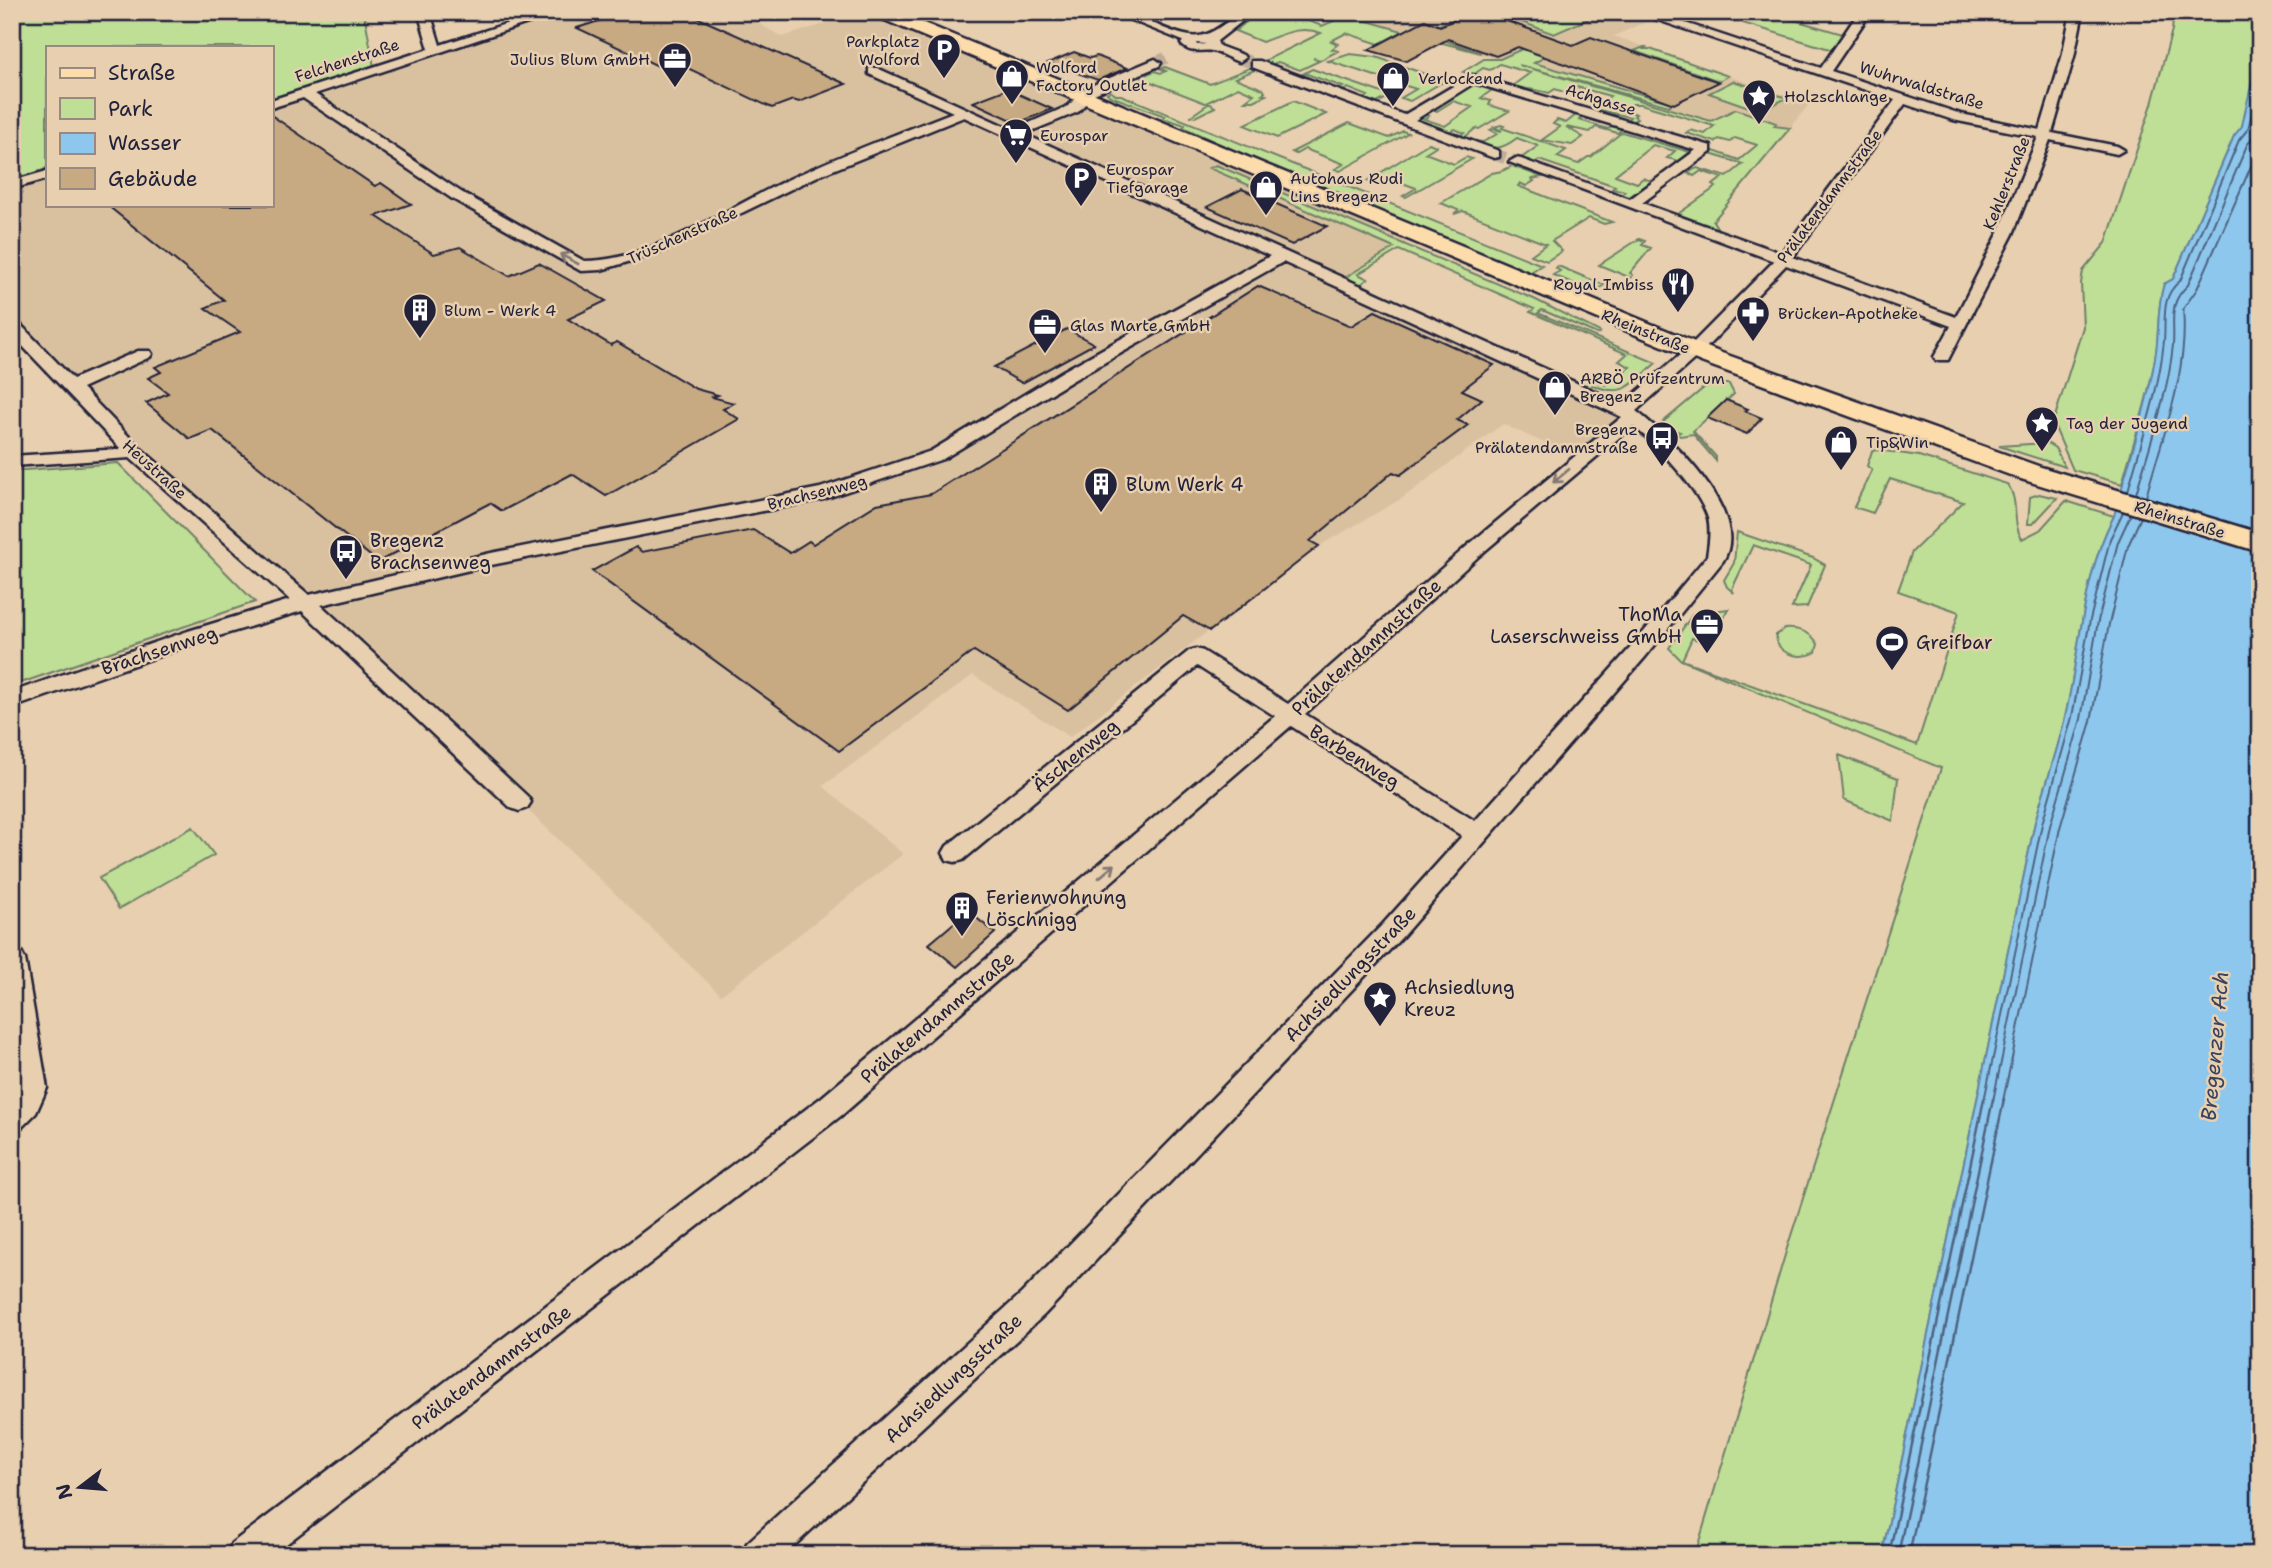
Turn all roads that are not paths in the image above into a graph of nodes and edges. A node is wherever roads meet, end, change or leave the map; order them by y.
1 (424, 12) edge
2 (553, 12) edge
3 (881, 12) edge
4 (1117, 12) edge
5 (1248, 12) edge
6 (1640, 12) edge
7 (1865, 12) edge
8 (2077, 12) edge
9 (1211, 43) junction
10 (435, 49) junction
11 (1239, 58) tunnel mouth
12 (1154, 63) tunnel mouth
13 (1256, 64) tunnel mouth
14 (873, 71) dead end
15 (1824, 73) junction
16 (305, 93) junction
17 (1084, 99) junction
18 (1902, 99) junction
19 (273, 103) edge
20 (965, 112) junction
21 (1405, 120) junction
22 (1014, 134) junction
23 (2044, 134) junction
24 (2117, 150) dead end
25 (1494, 154) tunnel mouth
26 (1516, 162) tunnel mouth
27 (46, 174) edge
28 (12, 185) edge
29 (1632, 204) junction
30 (1282, 256) junction
31 (1784, 259) junction
32 (1959, 323) junction
33 (12, 325) edge
34 (1694, 351) junction
35 (144, 354) dead end
36 (1942, 357) dead end
37 (71, 386) junction
38 (1629, 414) junction
39 (134, 452) junction
40 (12, 461) edge
41 (2260, 543) edge
42 (306, 603) junction
43 (1196, 656) joint
44 (12, 700) edge
45 (1290, 715) junction
46 (519, 802) dead end
47 (1479, 835) junction
48 (955, 853) dead end
49 (12, 959) edge
50 (12, 1118) edge
51 (244, 1555) edge
52 (759, 1555) edge

1 - 10 street
2 - 10 street, Felchenstraße
3 - 17 main road, Rheinstraße
4 - 9 street
5 - 9 street
6 - 15 street, Wuhrwaldstraße
7 - 15 street
8 - 23 street, Kehlerstraße
9 - 11 street
10 - 16 street, Felchenstraße
12 - 17 street
13 - 21 street
14 - 20 street
15 - 18 street, Wuhrwaldstraße
16 - 19 street, Felchenstraße
20 -> 16 street, Trüschenstraße
17 - 22 street
17 - 34 main road, Rheinstraße
18 - 23 street, Wuhrwaldstraße
18 - 31 street, Prälatendammstraße
20 - 22 street
21 - 25 street
21 - 29 street, Achgasse
22 - 30 street
23 - 24 street, Wuhrwaldstraße
23 - 32 street, Kehlerstraße
26 - 29 street
27 - 28 street
29 - 31 street
30 - 38 street
30 - 42 street, Brachsenweg
31 - 32 street
31 - 34 street, Prälatendammstraße
32 - 36 street, Kehlerstraße
33 - 37 street, Heustraße
34 - 38 street
34 - 41 main road, Rheinstraße
35 - 37 street
37 - 39 street, Heustraße
38 -> 45 street, Prälatendammstraße
38 - 47 street, Achsiedlungsstraße
39 - 40 street
39 - 42 street, Heustraße
42 - 44 street, Brachsenweg
42 - 46 street
43 - 45 street, Barbenweg
43 - 48 street, Äschenweg
45 - 47 street, Barbenweg
51 -> 45 street, Prälatendammstraße
47 - 52 street, Achsiedlungsstraße
49 - 50 street

